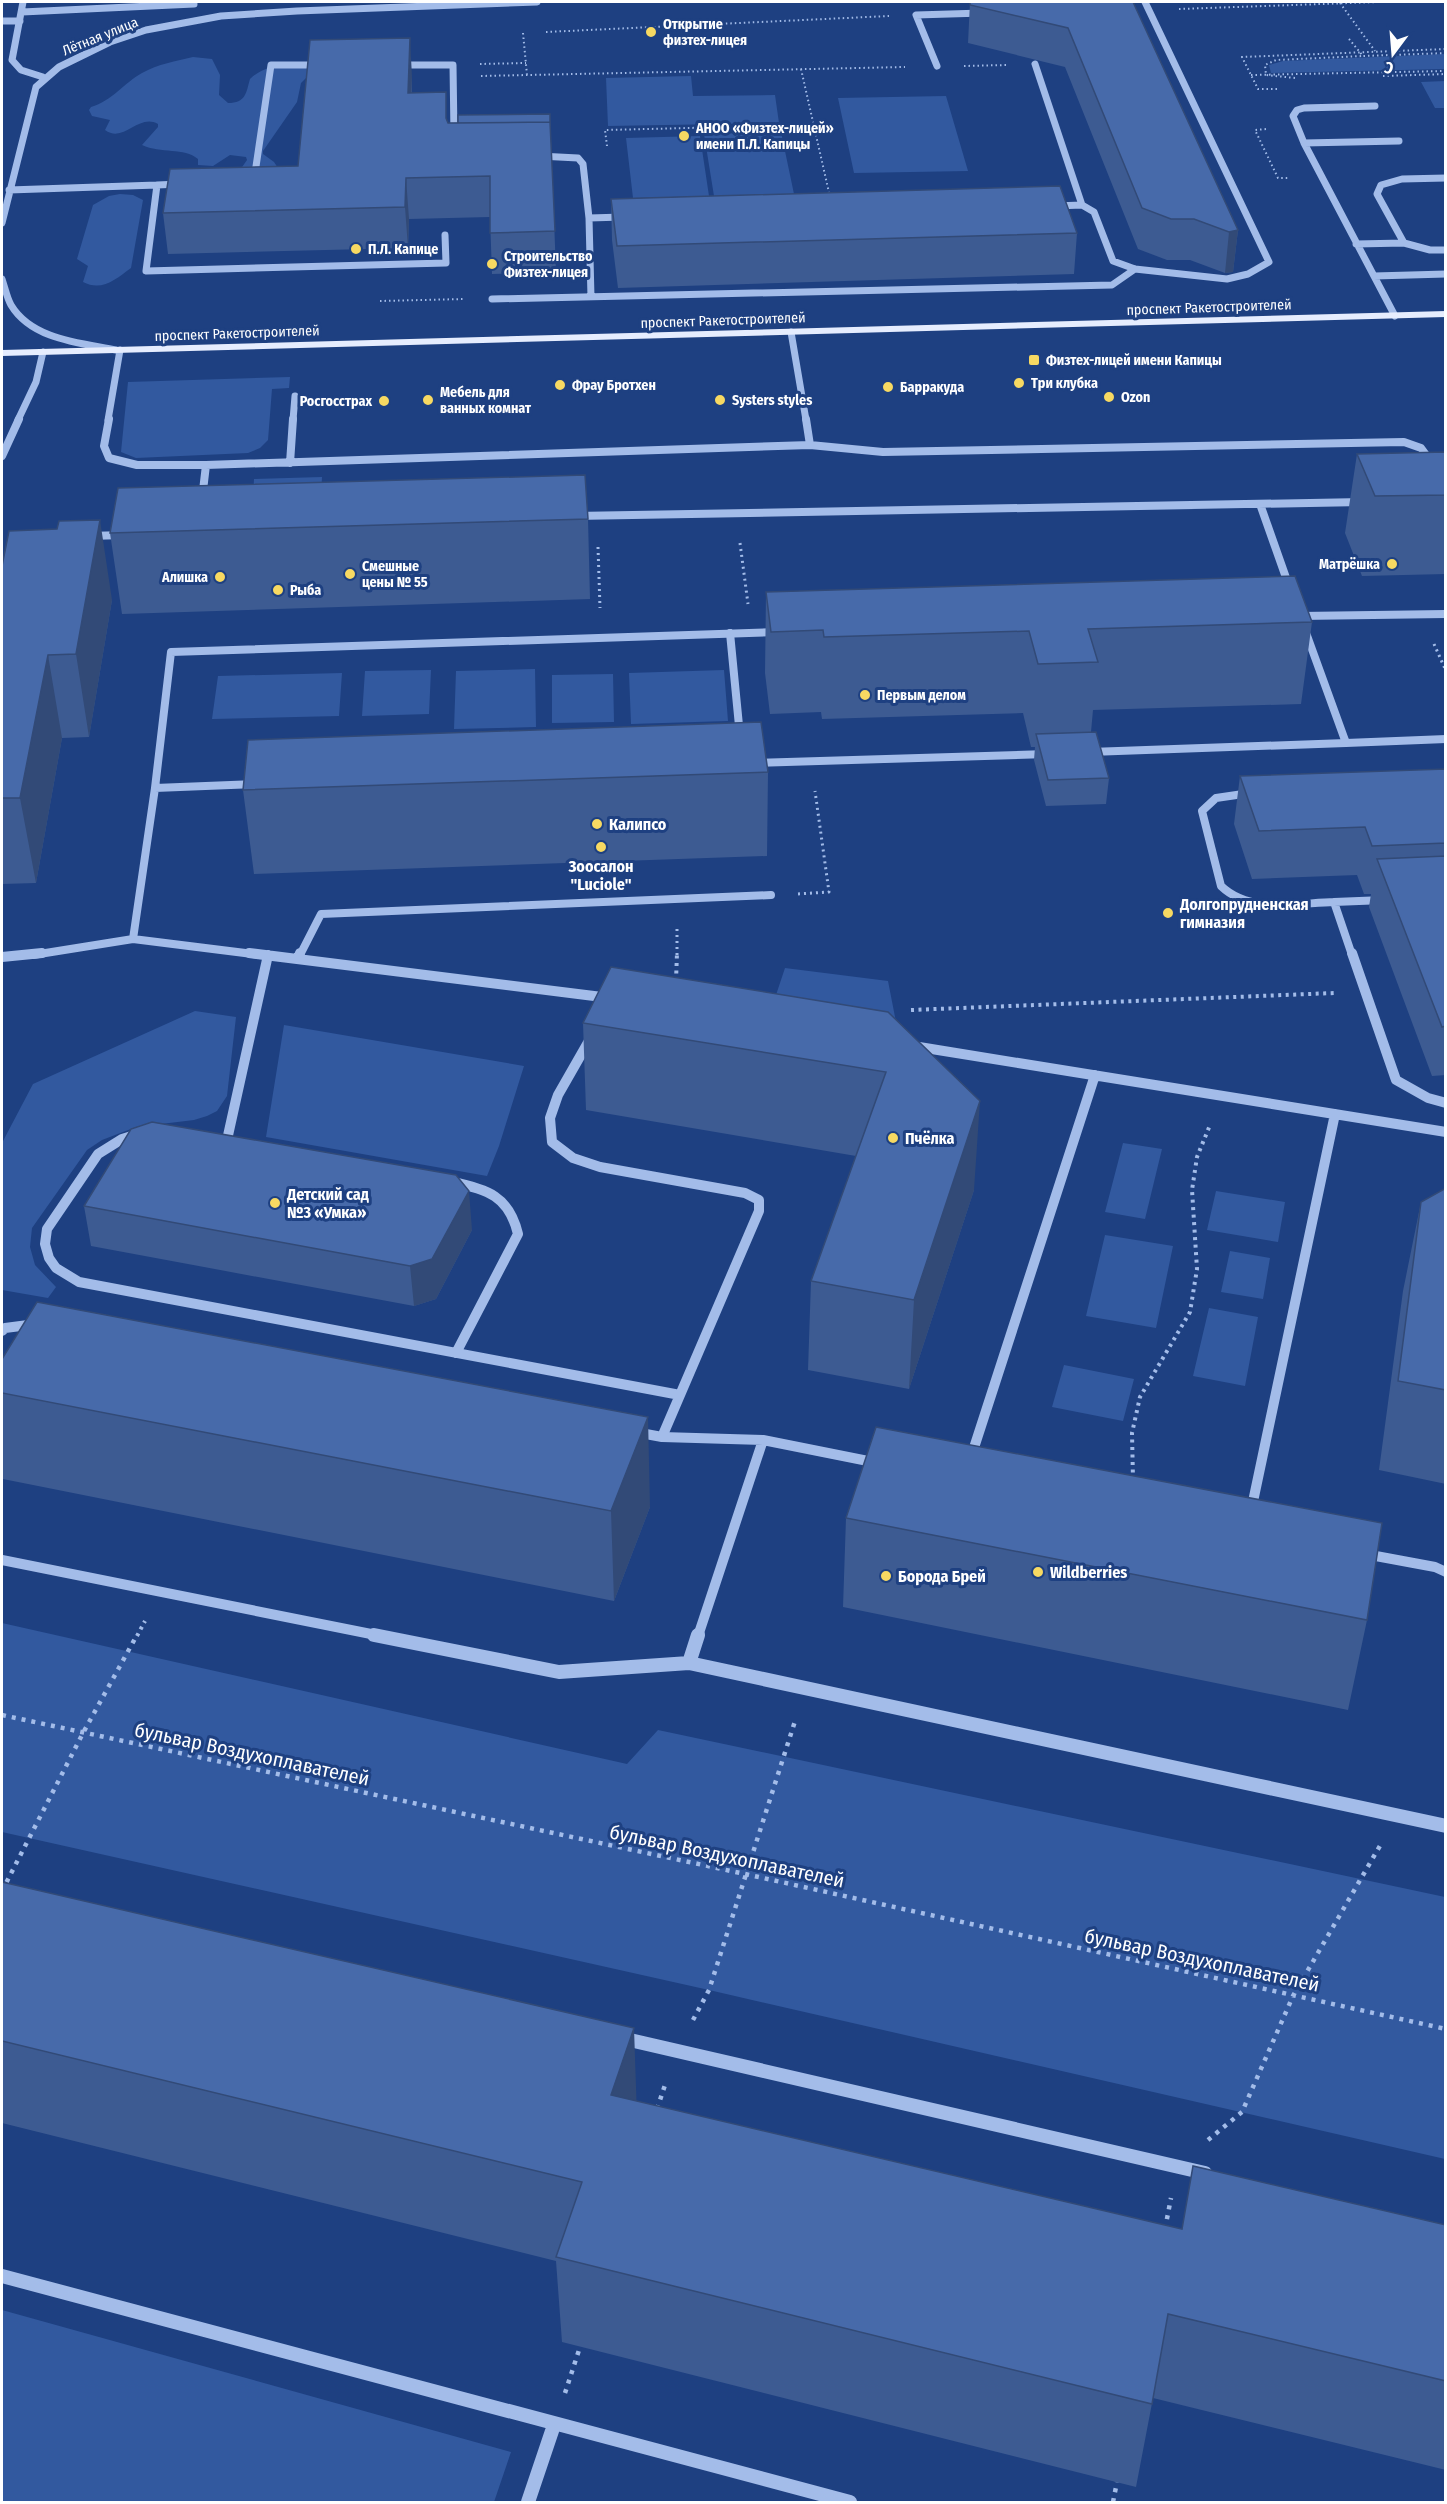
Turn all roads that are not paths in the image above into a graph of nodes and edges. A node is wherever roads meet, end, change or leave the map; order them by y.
1 (23, 2) edge
2 (537, 2) edge
3 (1145, 2) edge
4 (195, 4) dead end
5 (1137, 9) edge
6 (1149, 9) junction
7 (22, 12) junction
8 (986, 13) dead end
9 (2, 21) edge
10 (20, 21) junction
11 (1035, 64) edge
12 (327, 65) edge
13 (384, 65) edge
14 (937, 66) dead end
15 (43, 77) junction
16 (1375, 106) dead end
17 (1399, 141) dead end
18 (1304, 143) junction
19 (454, 147) edge
20 (530, 156) edge
21 (1446, 177) edge
22 (243, 183) edge
23 (189, 184) edge
24 (157, 185) junction
25 (9, 190) junction
26 (4, 205) edge
27 (1082, 205) junction
28 (1046, 206) edge
29 (635, 217) edge
30 (589, 218) junction
31 (2, 223) edge
32 (445, 235) dead end
33 (1404, 243) junction
34 (1356, 244) junction
35 (1446, 250) edge
36 (1135, 269) junction
37 (1446, 274) edge
38 (1374, 276) junction
39 (2, 279) edge
40 (591, 297) junction
41 (492, 299) road end
42 (1446, 314) edge
43 (1395, 316) junction
44 (791, 332) junction
45 (118, 350) junction
46 (44, 352) junction
47 (2, 353) edge
48 (294, 396) dead end
49 (810, 445) junction
50 (2, 456) edge
51 (290, 463) junction
52 (206, 465) junction
53 (1436, 470) edge
54 (1376, 502) edge
55 (1260, 504) junction
56 (201, 510) edge
57 (561, 517) edge
58 (129, 534) edge
59 (82, 536) edge
60 (1292, 594) edge
61 (1296, 605) edge
62 (1446, 614) edge
63 (1289, 616) edge
64 (1300, 616) junction
65 (791, 631) edge
66 (730, 633) junction
67 (1446, 739) edge
68 (1346, 743) junction
69 (741, 752) edge
70 (1084, 752) edge
71 (1061, 753) edge
72 (742, 763) edge
73 (272, 783) edge
74 (155, 788) junction
75 (1266, 793) edge
76 (771, 896) road end
77 (1389, 900) edge
78 (1334, 902) junction
79 (133, 939) junction
80 (268, 955) junction
81 (2, 957) edge
82 (298, 958) junction
83 (614, 1003) edge
84 (596, 1028) edge
85 (897, 1044) edge
86 (1095, 1075) junction
87 (1446, 1103) edge
88 (1335, 1114) junction
89 (153, 1131) edge
90 (1446, 1132) edge
91 (227, 1140) edge
92 (441, 1180) edge
93 (52, 1323) edge
94 (2, 1330) edge
95 (456, 1353) junction
96 (680, 1395) junction
97 (626, 1430) edge
98 (662, 1437) junction
99 (763, 1440) junction
100 (886, 1464) edge
101 (967, 1469) edge
102 (1250, 1520) edge
103 (1353, 1552) edge
104 (2, 1560) edge
105 (1446, 1572) edge
106 (689, 1662) junction
107 (1446, 1826) edge
108 (606, 2034) edge
109 (1223, 2178) edge
110 (2, 2276) edge
111 (554, 2425) junction
112 (528, 2502) edge
113 (850, 2502) edge

1 - 7 street
2 - 15 street, Лётная улица
3 - 6 street
4 - 7 street
5 - 6 street
6 - 36 street
7 - 10 street
8 - 14 street
9 - 10 street
10 - 15 street
11 - 27 street
12 - 22 street
13 - 19 street
15 - 25 street
16 - 18 street
17 - 18 street
18 - 34 street
20 - 30 street
21 - 33 street
23 - 24 street
24 - 25 street
24 - 32 street
25 - 26 street
26 - 31 street
27 - 28 street
27 - 36 street
29 - 30 street
30 - 40 street
33 - 34 street
33 - 35 street
34 - 38 street
36 - 40 street
37 - 38 street
38 - 43 street
39 - 45 street
40 - 41 street
42 - 43 main road, проспект Ракетостроителей
43 - 44 main road, проспект Ракетостроителей
44 - 45 main road, проспект Ракетостроителей
44 - 49 street
45 - 46 main road, проспект Ракетостроителей
45 - 52 street
46 - 47 main road, проспект Ракетостроителей
46 - 50 street
48 - 51 street
49 - 51 street
49 - 53 street
51 - 52 street
52 - 56 street
54 - 55 street
55 - 57 street
55 - 60 street
58 - 59 street
61 - 64 street
62 - 64 street
63 - 64 street
64 - 68 street
65 - 66 street
66 - 69 street
66 - 74 street
67 - 68 street
68 - 70 street
71 - 72 street
73 - 74 street
74 - 79 street
75 - 78 street
76 - 82 street
77 - 78 street
78 - 87 street
79 - 80 street
79 - 81 street
80 - 82 street
80 - 91 street
82 - 83 street
84 - 96 street
85 - 86 street
86 - 88 street
86 - 101 street
88 - 90 street
88 - 102 street
89 - 95 street
92 - 95 street
93 - 94 street
95 - 96 street
96 - 98 street
97 - 98 street
98 - 99 street
99 - 100 street
99 - 106 street
103 - 105 street
104 - 106 street
106 - 107 street
108 - 109 street
110 - 111 street
111 - 112 street
111 - 113 street

